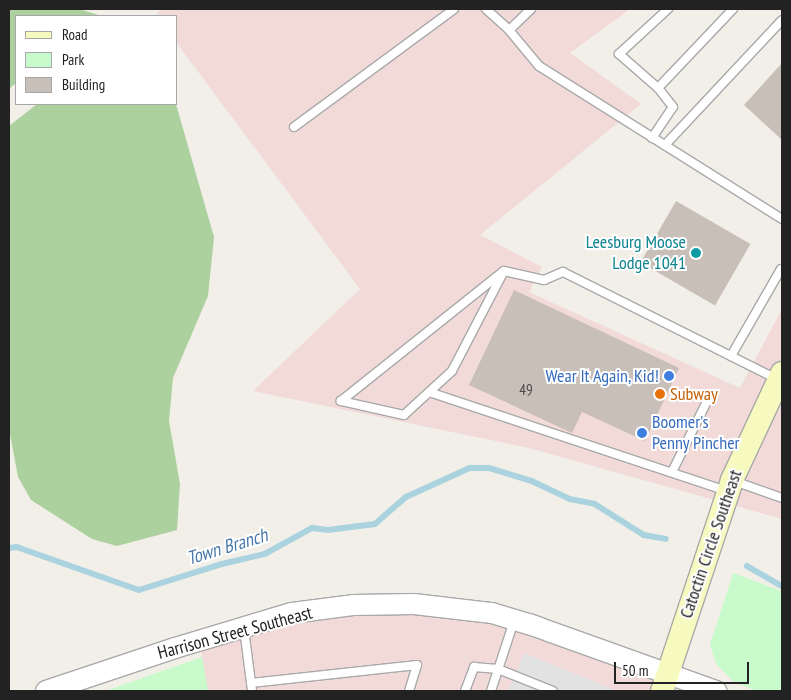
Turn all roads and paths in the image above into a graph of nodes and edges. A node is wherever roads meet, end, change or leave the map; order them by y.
1 (454, 9) edge
2 (486, 9) edge
3 (531, 9) edge
4 (668, 9) edge
5 (733, 9) edge
6 (782, 20) edge
7 (509, 30) junction
8 (658, 88) junction
9 (294, 127) dead end
10 (652, 138) junction
11 (665, 145) junction
12 (782, 218) edge
13 (781, 269) edge
14 (504, 271) junction
15 (731, 356) junction
16 (780, 376) edge
17 (429, 392) junction
18 (710, 395) dead end
19 (672, 472) junction
20 (730, 486) junction
21 (782, 498) edge
22 (514, 621) junction
23 (244, 627) junction
24 (498, 669) junction
25 (665, 682) edge
26 (252, 687) edge
27 (46, 691) edge
28 (409, 691) edge
29 (465, 691) edge
30 (491, 691) edge
31 (553, 691) edge
32 (716, 691) edge

1 - 9 lane
2 - 7 lane
3 - 7 lane
4 - 8 lane
5 - 8 lane
6 - 11 lane
7 - 10 lane
8 - 10 lane
10 - 11 lane
11 - 12 lane
13 - 15 lane
14 - 15 lane
14 - 17 lane
14 - 17 lane
15 - 16 lane
16 - 20 main road, Catoctin Circle Southeast
17 - 19 lane
18 - 19 lane
19 - 20 lane
20 - 21 lane
20 - 25 main road, Catoctin Circle Southeast
22 - 23 street, Harrison Street Southeast
22 - 24 lane
22 - 25 street, Harrison Street Southeast
23 - 26 lane
23 - 27 street, Harrison Street Southeast
24 - 29 lane
24 - 30 lane
24 - 31 lane
25 - 32 street, Harrison Street Southeast
26 - 28 lane

